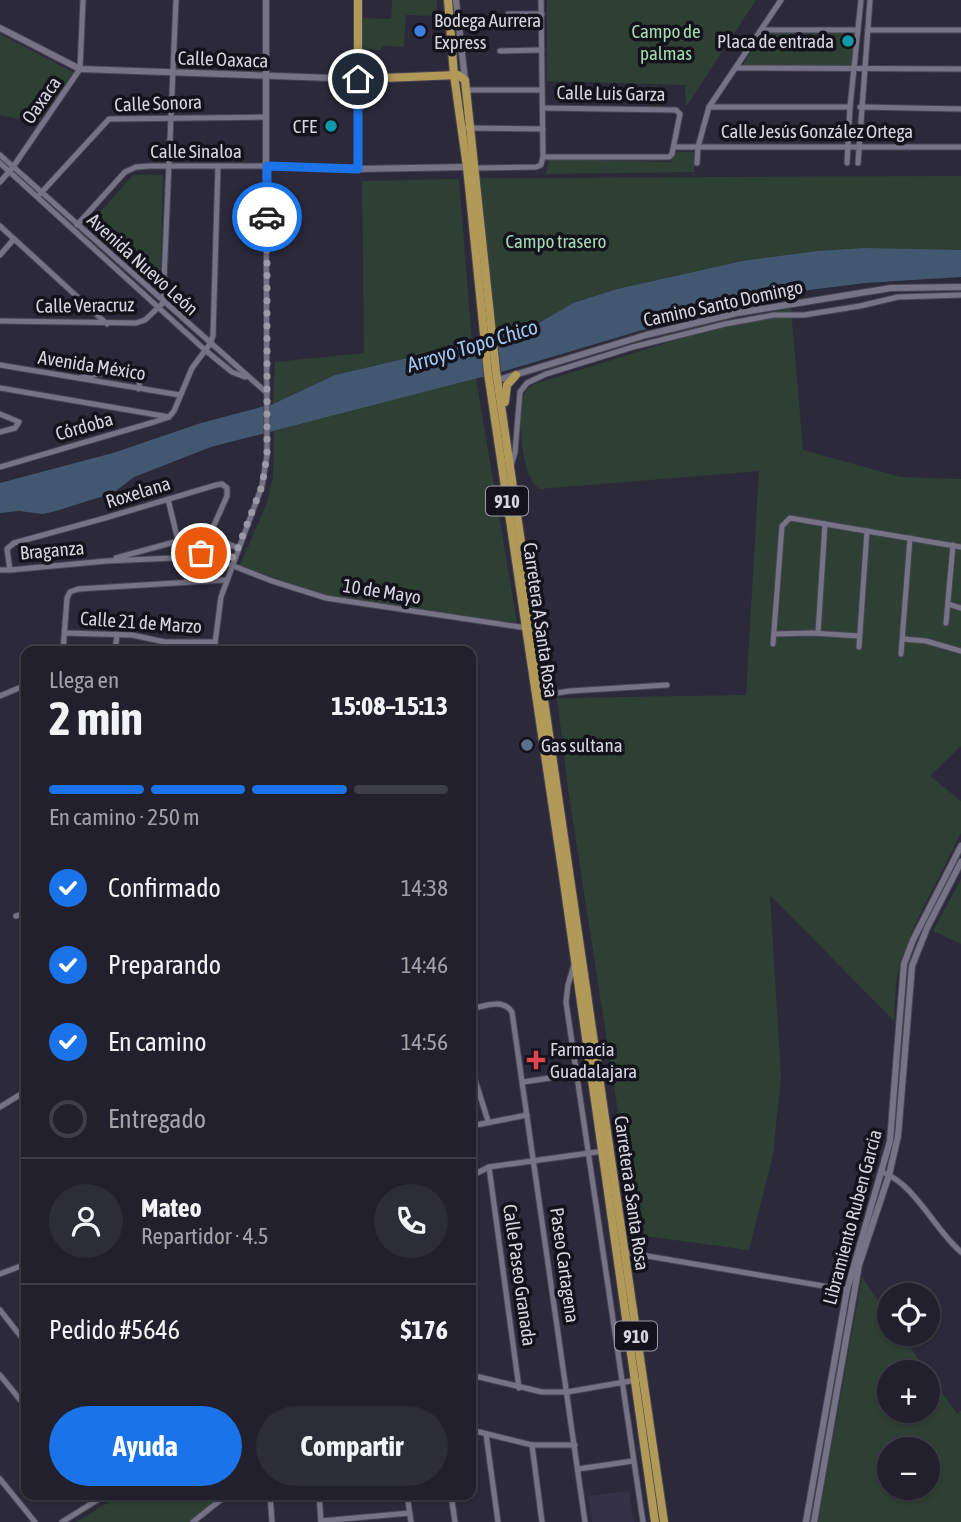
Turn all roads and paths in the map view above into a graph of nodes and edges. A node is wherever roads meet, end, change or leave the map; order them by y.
1 (83, 0) edge
2 (176, 0) edge
3 (266, 0) edge
4 (358, 0) edge
5 (448, 0) edge
6 (456, 0) edge
7 (541, 0) edge
8 (781, 0) edge
9 (862, 0) edge
10 (870, 0) edge
11 (508, 14) dead end
12 (542, 14) junction
13 (0, 28) edge
14 (761, 30) junction
15 (858, 30) junction
16 (868, 30) junction
17 (961, 30) edge
18 (542, 50) junction
19 (500, 51) dead end
20 (464, 68) junction
21 (736, 68) junction
22 (854, 68) junction
23 (865, 68) junction
24 (80, 69) junction
25 (961, 69) edge
26 (174, 72) junction
27 (454, 72) junction
28 (267, 76) junction
29 (358, 79) junction
30 (465, 80) junction
31 (465, 90) junction
32 (542, 90) junction
33 (709, 107) junction
34 (850, 107) junction
35 (860, 107) junction
36 (542, 108) junction
37 (961, 109) edge
38 (266, 117) junction
39 (172, 118) junction
40 (465, 129) junction
41 (543, 129) junction
42 (674, 147) junction
43 (698, 147) junction
44 (848, 147) junction
45 (858, 147) junction
46 (961, 147) edge
47 (0, 155) edge
48 (267, 156) junction
49 (543, 157) junction
50 (0, 163) edge
51 (697, 163) dead end
52 (847, 163) dead end
53 (858, 163) dead end
54 (169, 166) junction
55 (218, 166) junction
56 (267, 166) junction
57 (279, 167) junction
58 (470, 168) junction
59 (11, 169) junction
60 (358, 169) junction
61 (0, 182) edge
62 (39, 194) junction
63 (0, 226) edge
64 (76, 227) junction
65 (14, 239) junction
66 (0, 255) edge
67 (961, 286) edge
68 (862, 292) junction
69 (961, 295) edge
70 (162, 305) junction
71 (860, 306) junction
72 (0, 321) edge
73 (107, 324) junction
74 (210, 344) junction
75 (205, 350) junction
76 (0, 365) edge
77 (492, 372) junction
78 (516, 375) junction
79 (78, 379) junction
80 (250, 380) junction
81 (498, 380) junction
82 (0, 388) edge
83 (139, 388) junction
84 (267, 393) junction
85 (180, 395) junction
86 (0, 414) edge
87 (169, 417) junction
88 (505, 429) junction
89 (0, 432) edge
90 (0, 467) edge
91 (510, 468) junction
92 (168, 499) junction
93 (825, 524) junction
94 (867, 531) junction
95 (209, 536) junction
96 (910, 538) junction
97 (178, 541) junction
98 (953, 545) junction
99 (205, 546) junction
100 (961, 547) edge
101 (238, 548) junction
102 (197, 556) joint
103 (234, 558) junction
104 (106, 561) junction
105 (231, 565) junction
106 (0, 570) edge
107 (10, 570) junction
108 (226, 580) junction
109 (948, 604) junction
110 (961, 608) edge
111 (946, 623) dead end
112 (530, 629) junction
113 (65, 633) junction
114 (818, 633) junction
115 (774, 634) junction
116 (117, 635) junction
117 (859, 636) junction
118 (902, 639) junction
119 (165, 642) junction
120 (215, 642) junction
121 (773, 644) dead end
122 (64, 646) edge
123 (116, 646) edge
124 (165, 646) edge
125 (215, 646) edge
126 (859, 647) dead end
127 (961, 651) edge
128 (901, 654) dead end
129 (667, 685) dead end
130 (21, 687) edge
131 (544, 695) junction
132 (0, 696) edge
133 (961, 846) edge
134 (961, 862) edge
135 (565, 869) junction
136 (21, 914) edge
137 (16, 916) dead end
138 (575, 962) junction
139 (476, 1008) edge
140 (577, 1074) junction
141 (523, 1082) junction
142 (476, 1083) edge
143 (21, 1094) edge
144 (0, 1107) edge
145 (527, 1115) junction
146 (488, 1121) junction
147 (476, 1125) edge
148 (606, 1150) junction
149 (589, 1153) junction
150 (534, 1160) junction
151 (489, 1167) junction
152 (885, 1173) junction
153 (476, 1174) edge
154 (613, 1226) junction
155 (599, 1228) junction
156 (624, 1252) junction
157 (961, 1252) edge
158 (21, 1266) edge
159 (0, 1274) edge
160 (847, 1290) junction
161 (624, 1301) junction
162 (611, 1302) junction
163 (0, 1310) edge
164 (21, 1337) edge
165 (0, 1375) edge
166 (476, 1376) edge
167 (638, 1380) junction
168 (622, 1382) junction
169 (519, 1388) junction
170 (567, 1392) junction
171 (21, 1401) edge
172 (645, 1427) junction
173 (629, 1430) junction
174 (476, 1431) edge
175 (486, 1434) junction
176 (532, 1445) junction
177 (575, 1446) junction
178 (633, 1461) junction
179 (578, 1469) junction
180 (0, 1479) edge
181 (97, 1500) edge
182 (220, 1500) edge
183 (270, 1500) edge
184 (319, 1500) edge
185 (408, 1500) edge
186 (452, 1500) edge
187 (410, 1513) junction
188 (659, 1520) edge
189 (35, 1522) edge
190 (62, 1522) edge
191 (193, 1522) edge
192 (272, 1522) edge
193 (321, 1522) edge
194 (411, 1522) edge
195 (455, 1522) edge
196 (498, 1522) edge
197 (542, 1522) edge
198 (585, 1522) edge
199 (643, 1522) edge
200 (806, 1522) edge
201 (814, 1522) edge

1 - 24 street
2 - 26 street
3 - 28 street
4 - 29 main road
5 - 27 main road, 910
6 - 20 street, 910
7 - 12 street
8 - 14 street
9 - 15 street
10 - 16 street
11 - 12 street
12 - 18 street
13 - 24 street, Calle Oaxaca
14 - 15 street
14 - 21 street
15 - 22 street
16 - 17 street
16 - 23 street
18 - 19 street
18 - 32 street
20 - 27 main road, Calle Oaxaca
20 - 30 street, 910
21 - 22 street
21 - 33 street
22 - 23 street
22 - 34 street
23 - 25 street
23 - 35 street
24 - 26 street, Calle Oaxaca
24 - 59 street, Oaxaca
26 - 28 street, Calle Oaxaca
26 - 39 street
27 - 29 main road, Calle Oaxaca
27 - 30 main road
27 - 40 main road, 910
28 - 29 street, Calle Oaxaca
28 - 38 street
29 - 60 street
30 - 31 main road, 910
31 - 32 street
31 - 40 main road, 910
32 - 36 street
33 - 34 street
33 - 43 street
34 - 44 street
35 - 37 street
35 - 45 street
36 - 41 street
36 - 42 street, Calle Luis Garza
38 - 39 street, Calle Sonora
38 - 48 street
39 - 54 street
39 - 62 street, Calle Sonora
40 - 41 street
40 - 58 main road, 910
41 - 49 street
42 - 43 street, Calle Jesús González Ortega
42 - 49 street
43 - 44 street, Calle Jesús González Ortega
43 - 51 street
44 - 45 street, Calle Jesús González Ortega
44 - 52 street
45 - 46 street, Calle Jesús González Ortega
45 - 53 street
47 - 59 street, Avenida Nuevo León
48 - 56 street
48 - 57 street
49 - 58 street
50 - 59 street
54 - 55 street, Calle Sinaloa
54 - 64 street, Calle Sinaloa
54 - 70 street
55 - 56 street, Calle Sinaloa
55 - 74 street
56 - 57 street, Calle Sinaloa
56 - 84 street
57 - 60 street, Calle Sinaloa
58 - 60 street, Calle Sinaloa
58 - 77 main road, Carretera A Santa Rosa / 910
59 - 61 street, Oaxaca
59 - 62 street, Avenida Nuevo León
62 - 64 street, Avenida Nuevo León
63 - 65 street
64 - 70 street, Avenida Nuevo León
65 - 66 street
65 - 73 street
67 - 68 street, Camino Santo Domingo
68 - 71 street
68 - 78 street, Camino Santo Domingo
69 - 71 street
70 - 73 street, Calle Veracruz
70 - 74 street, Avenida Nuevo León
70 - 75 street
71 - 91 street
72 - 73 street, Calle Veracruz
74 - 75 street
74 - 80 street, Avenida Nuevo León
75 - 80 street
75 - 85 street
76 - 79 street, Avenida México
77 - 81 main road, Carretera A Santa Rosa / 910
77 - 112 main road, Carretera A Santa Rosa / 910
78 - 81 street, Camino Santo Domingo
78 - 88 main road
79 - 83 street, Avenida México
79 - 83 street
80 - 84 street, Avenida Nuevo León
81 - 88 main road, Carretera A Santa Rosa / 910
82 - 87 street, Avenida México
83 - 85 street, Avenida México
84 - 101 street
85 - 87 street
86 - 89 street
87 - 90 street, Córdoba
88 - 91 main road, Carretera A Santa Rosa / 910
91 - 112 main road, Carretera A Santa Rosa / 910
92 - 95 street, Roxelana
92 - 97 street
92 - 107 street, Roxelana
93 - 94 street
93 - 114 street
93 - 115 street
94 - 96 street
94 - 117 street
95 - 97 street, Braganza
95 - 99 street, Roxelana
95 - 101 street
96 - 98 street
96 - 118 street
97 - 104 street, Braganza
98 - 100 street
98 - 109 street
99 - 102 street, Roxelana
99 - 103 street
101 - 103 street
102 - 104 street, Braganza
103 - 105 street
104 - 107 street, Braganza
105 - 108 street
105 - 112 street, 10 de Mayo
106 - 107 street, Braganza
108 - 113 street
108 - 120 street
109 - 110 street
109 - 111 street
112 - 131 main road, Carretera A Santa Rosa / 910
112 - 135 main road, Carretera A Santa Rosa / 910
113 - 116 street, Calle 21 de Marzo
113 - 122 street
114 - 115 street
114 - 117 street
115 - 121 street
116 - 119 street, Calle 21 de Marzo
116 - 123 street
117 - 126 street
118 - 127 street
118 - 128 street
119 - 120 street, Calle 21 de Marzo
119 - 124 street
120 - 125 street
129 - 131 street
130 - 132 street
131 - 135 main road, Carretera A Santa Rosa / 910
133 - 152 street, Libramiento Ruben Garcia
134 - 152 street, Libramiento Ruben Garcia
135 - 138 main road, Carretera a Santa Rosa / 910
135 - 148 main road, Carretera a Santa Rosa / 910
136 - 137 street
138 - 140 street
138 - 148 main road, Carretera a Santa Rosa / 910
139 - 141 street, Paseo Cartagena
140 - 141 street
140 - 149 street
141 - 145 street, Paseo Cartagena
142 - 146 street
143 - 144 street
145 - 146 street
145 - 150 street, Paseo Cartagena
146 - 147 street
148 - 149 street
148 - 154 main road, Carretera a Santa Rosa / 910
148 - 156 main road, Carretera a Santa Rosa / 910
149 - 150 street
149 - 155 street
150 - 151 street
150 - 170 street, Paseo Cartagena
151 - 153 street
151 - 169 street, Calle Paseo Granada
152 - 157 street
152 - 160 street, Libramiento Ruben Garcia
152 - 201 street, Libramiento Ruben Garcia
154 - 155 street
154 - 161 main road, Carretera a Santa Rosa / 910
155 - 162 street
156 - 160 street
156 - 167 main road, Carretera a Santa Rosa / 910
158 - 159 street
160 - 200 street, Libramiento Ruben Garcia
161 - 162 street
161 - 167 main road, Carretera a Santa Rosa / 910
162 - 168 street
163 - 164 street
165 - 171 street
166 - 169 street
167 - 168 street
167 - 172 main road, Carretera a Santa Rosa / 910
168 - 170 street
168 - 173 street
169 - 170 street
170 - 177 street, Paseo Cartagena
172 - 173 street
172 - 188 main road, Carretera a Santa Rosa / 910
173 - 178 street
174 - 175 street
175 - 176 street
175 - 196 street
176 - 177 street
176 - 197 street
177 - 179 street, Paseo Cartagena
178 - 179 street
178 - 199 street
179 - 198 street, Paseo Cartagena
180 - 189 street
181 - 190 street
182 - 191 street
183 - 192 street
184 - 193 street
185 - 187 street
186 - 195 street
187 - 193 street
187 - 194 street
188 - 199 street

